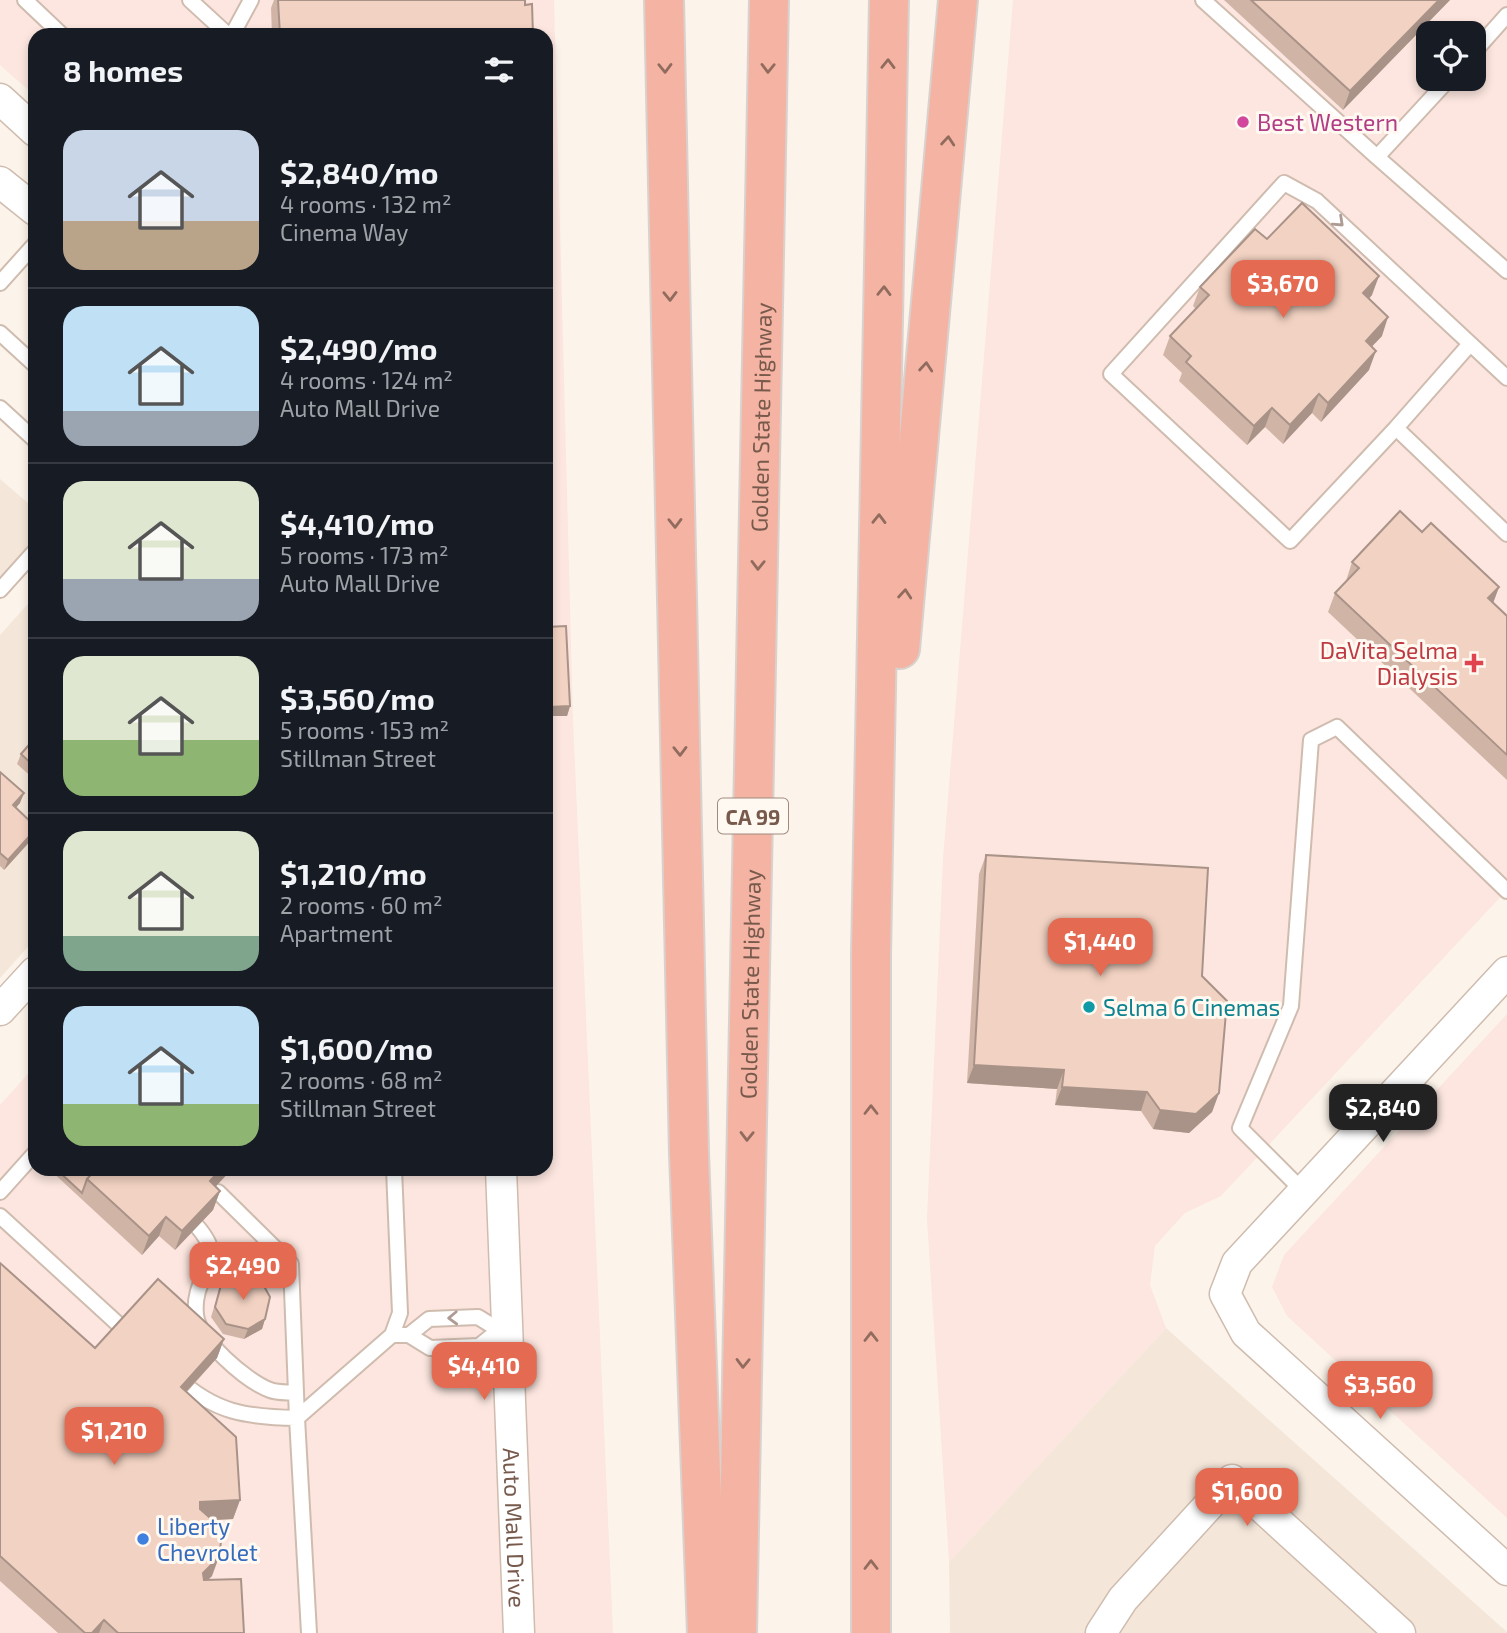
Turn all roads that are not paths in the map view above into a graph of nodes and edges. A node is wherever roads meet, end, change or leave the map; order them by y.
1 (24, 0) edge
2 (190, 0) edge
3 (251, 0) edge
4 (664, 0) edge
5 (769, 0) edge
6 (889, 0) edge
7 (958, 0) edge
8 (1203, 0) edge
9 (1507, 15) edge
10 (54, 28) edge
11 (222, 28) edge
12 (234, 28) edge
13 (1486, 39) edge
14 (1438, 91) edge
15 (0, 99) edge
16 (28, 125) edge
17 (1377, 157) junction
18 (0, 182) edge
19 (28, 204) edge
20 (28, 252) edge
21 (1507, 271) edge
22 (0, 283) edge
23 (0, 333) edge
24 (1470, 344) junction
25 (28, 359) edge
26 (1507, 378) edge
27 (0, 408) edge
28 (1396, 428) junction
29 (28, 434) edge
30 (1507, 534) edge
31 (28, 559) edge
32 (0, 590) edge
33 (1507, 891) edge
34 (871, 954) junction
35 (1507, 972) edge
36 (28, 980) edge
37 (0, 1010) edge
38 (28, 1161) edge
39 (394, 1176) edge
40 (501, 1176) edge
41 (0, 1192) edge
42 (218, 1192) edge
43 (1304, 1192) junction
44 (173, 1202) edge
45 (0, 1216) edge
46 (503, 1330) junction
47 (392, 1335) junction
48 (409, 1335) junction
49 (141, 1346) edge
50 (162, 1364) edge
51 (296, 1393) junction
52 (297, 1418) junction
53 (1507, 1570) edge
54 (309, 1633) edge
55 (519, 1633) edge
56 (707, 1633) edge
57 (737, 1633) edge
58 (871, 1633) edge
59 (1101, 1633) edge
60 (1400, 1633) edge

1 - 10 lane
2 - 11 lane
3 - 12 lane
4 -> 56 highway
5 -> 57 highway, Golden State Highway / CA 99
34 -> 6 highway
34 -> 7 highway
8 - 17 lane
9 - 13 lane
14 - 17 lane
15 - 16 street
17 - 21 lane
18 - 19 street
20 - 22 lane
23 - 25 lane
24 - 26 lane
24 - 28 lane
28 -> 24 lane
27 - 29 lane
28 - 30 lane
31 - 32 lane
33 - 43 lane
58 -> 34 highway
35 - 43 street
36 - 37 street
38 - 41 lane
39 - 47 lane
40 - 46 street, Auto Mall Drive
42 - 51 lane
43 - 53 street
44 - 51 lane
45 - 49 lane
46 - 48 lane
46 -> 48 lane
46 - 55 street, Auto Mall Drive
47 - 48 lane
47 - 52 lane
50 - 52 lane
51 - 52 lane
52 - 54 lane
59 - 60 street

